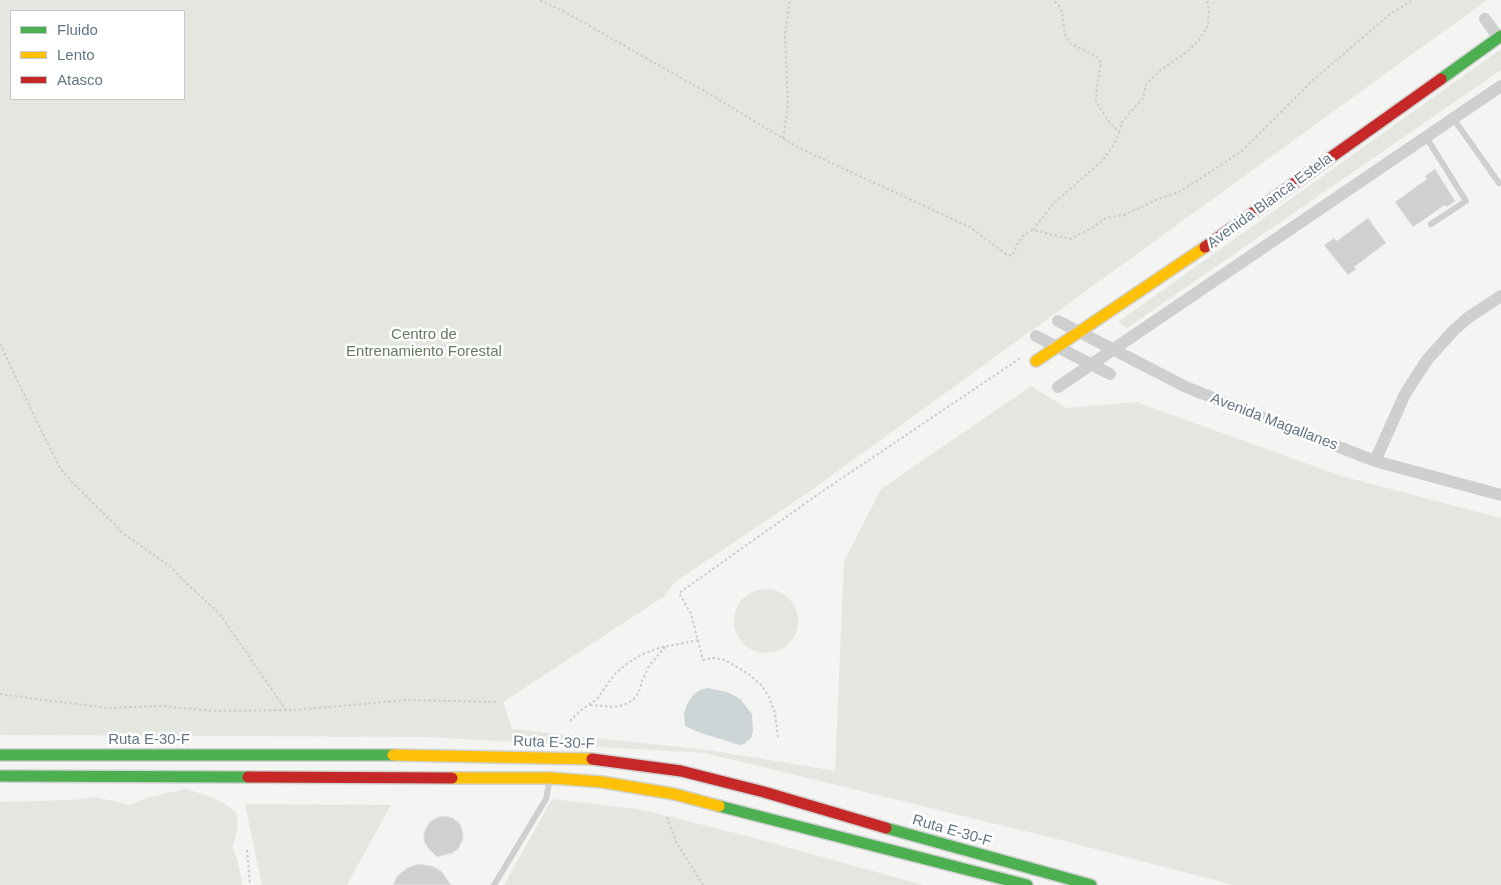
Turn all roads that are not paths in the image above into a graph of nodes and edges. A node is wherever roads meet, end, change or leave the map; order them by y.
1 (1485, 19) dead end
2 (1500, 37) edge
3 (1501, 86) edge
4 (1454, 118) junction
5 (1426, 137) junction
6 (1499, 183) dead end
7 (1431, 224) dead end
8 (1501, 296) edge
9 (1058, 321) dead end
10 (1080, 333) junction
11 (1036, 336) dead end
12 (1058, 348) junction
13 (1110, 349) junction
14 (1036, 361) road end
15 (1090, 364) junction
16 (1110, 374) dead end
17 (1058, 386) dead end
18 (1375, 461) junction
19 (1501, 495) edge
20 (0, 754) edge
21 (0, 776) edge
22 (550, 778) junction
23 (494, 885) edge
24 (1026, 885) edge
25 (1091, 885) edge

1 - 2 street
2 - 10 main road, Avenida Blanca Estela
3 - 4 street, Avenida Blanca Estela
4 - 5 street, Avenida Blanca Estela
4 - 6 lane
5 - 7 lane
5 - 13 street, Avenida Blanca Estela
8 - 18 street
9 - 10 street, Avenida Magallanes
10 - 12 main road, Avenida Blanca Estela
10 - 13 street, Avenida Magallanes
11 - 12 street
12 - 14 main road, Avenida Blanca Estela
12 - 15 street
13 - 15 street, Avenida Blanca Estela
13 - 18 street, Avenida Magallanes
15 - 16 street
15 - 17 street, Avenida Blanca Estela
18 - 19 street, Avenida Magallanes
20 - 25 main road, Ruta E-30-F
21 - 22 main road
22 - 23 lane
22 - 24 main road

